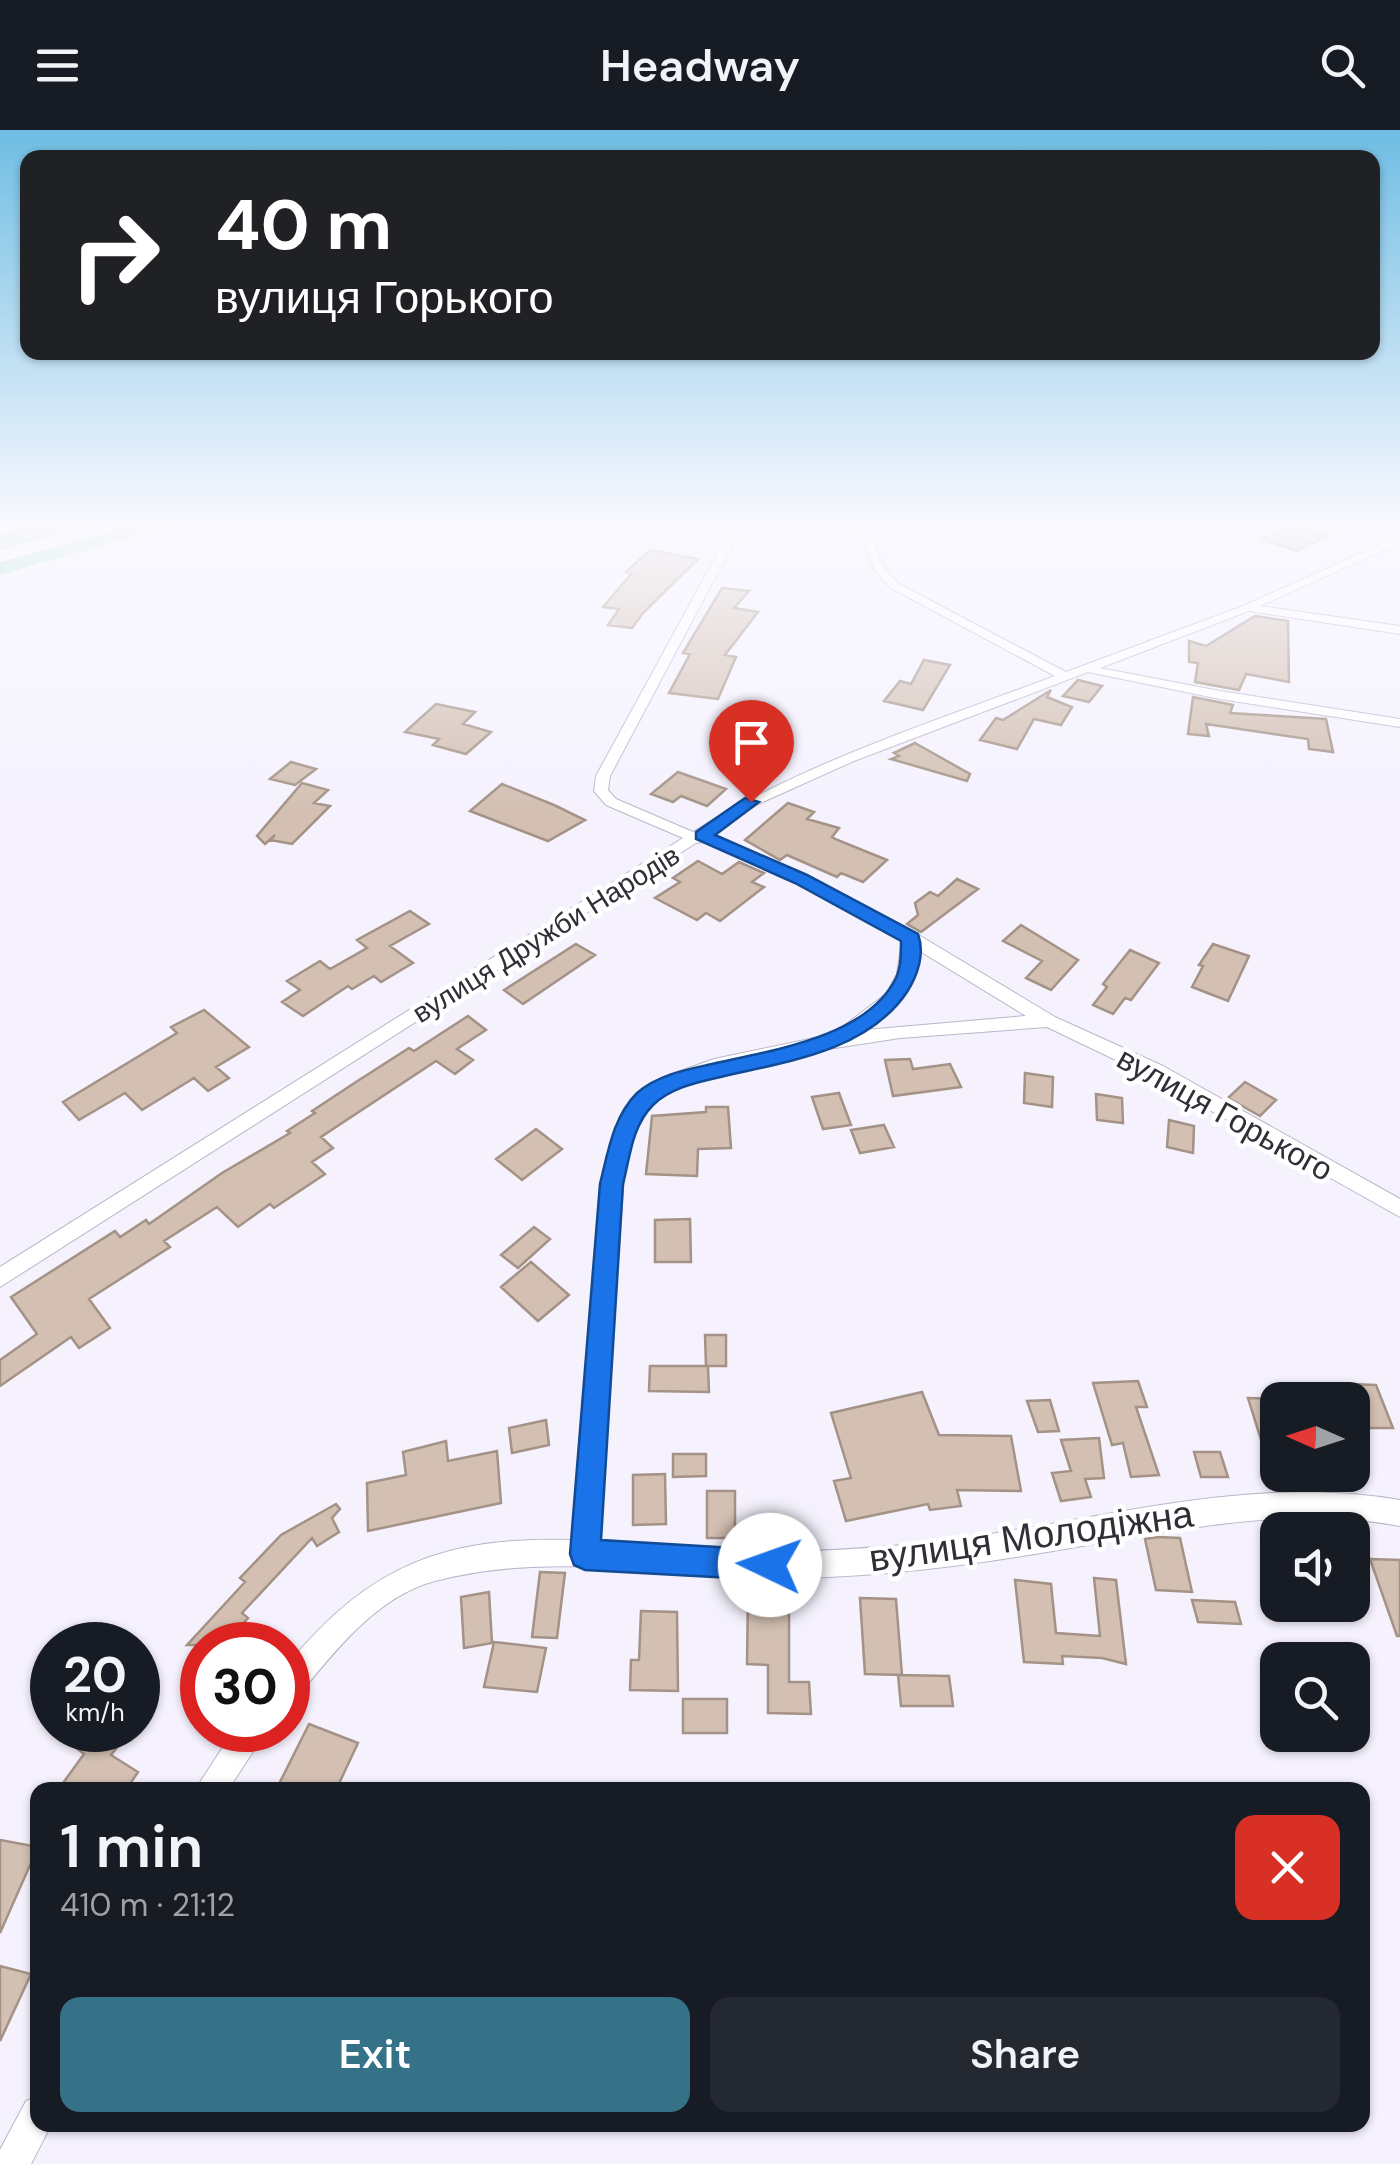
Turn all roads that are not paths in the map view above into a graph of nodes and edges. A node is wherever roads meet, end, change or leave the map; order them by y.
1 (685, 622) edge
2 (963, 622) edge
3 (1211, 622) edge
4 (1344, 622) edge
5 (1400, 630) edge
6 (1089, 669) junction
7 (1066, 676) junction
8 (1400, 723) edge
9 (700, 837) junction
10 (911, 938) junction
11 (1049, 1021) junction
12 (831, 1042) junction
13 (1400, 1210) edge
14 (0, 1278) edge
15 (1400, 1513) edge
16 (585, 1554) junction
17 (310, 1662) edge
18 (237, 1752) edge
19 (216, 1782) edge
20 (30, 2129) edge
21 (12, 2164) edge

1 - 9 street, вулиця Горького
2 - 7 street
3 - 6 street, вулиця Дружби Народів
4 - 5 street
6 - 7 street, вулиця Дружби Народів
6 - 8 street
7 - 9 street, вулиця Дружби Народів
9 - 10 street, вулиця Горького
9 - 14 street, вулиця Дружби Народів
10 - 11 street, вулиця Горького
10 - 12 street
11 - 12 street, вулиця Горького
11 - 13 street, вулиця Горького
12 - 16 street, вулиця Горького
15 - 16 street, вулиця Молодіжна
16 - 17 street, вулиця Молодіжна
18 - 19 street
20 - 21 street

